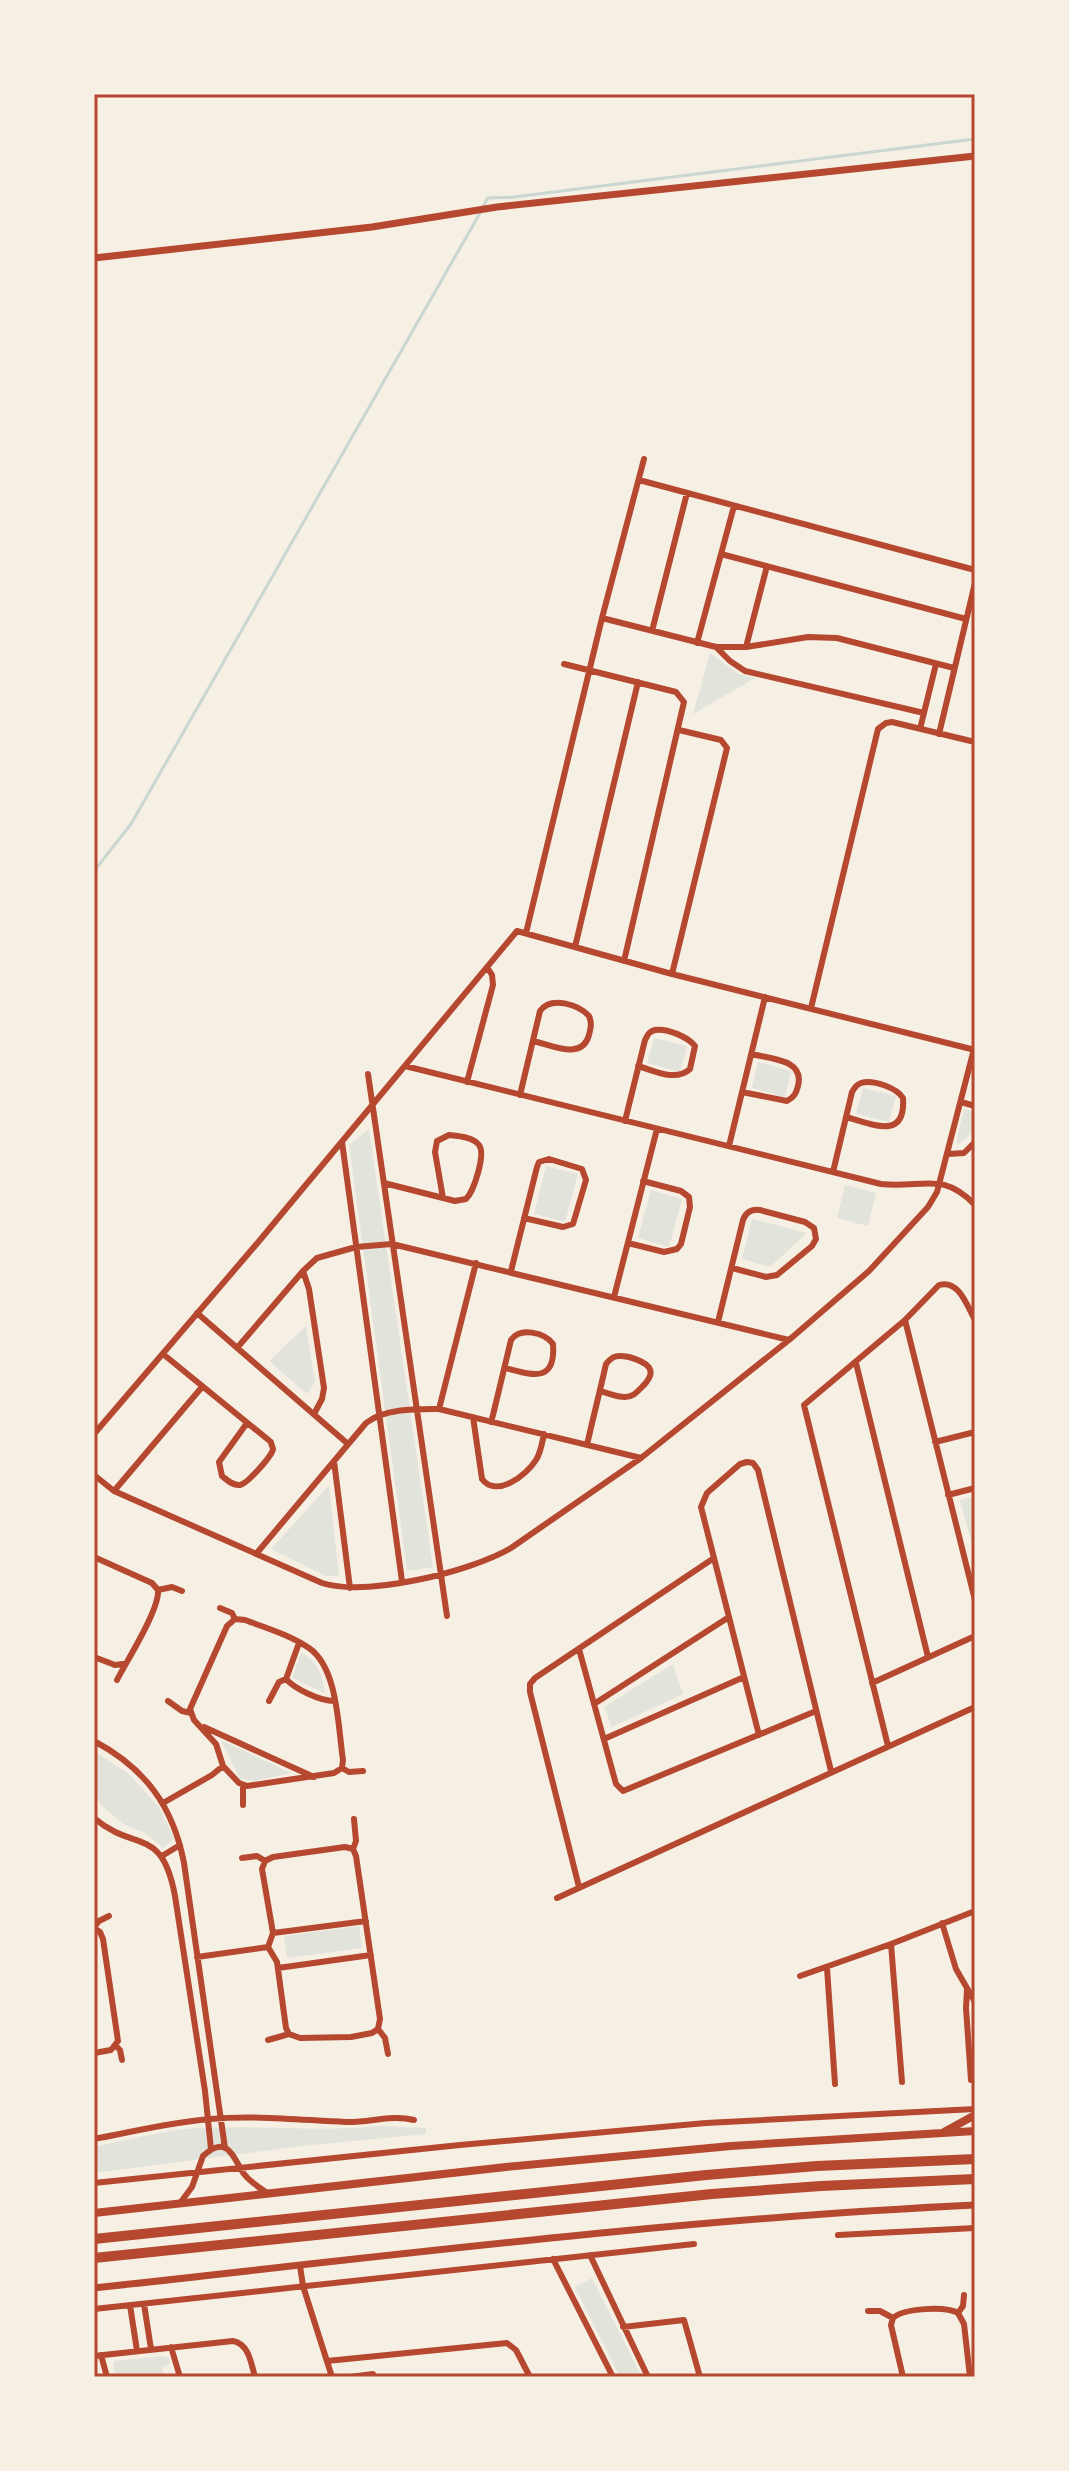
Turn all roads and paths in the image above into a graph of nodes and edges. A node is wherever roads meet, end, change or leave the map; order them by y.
1 (975, 156) edge
2 (94, 258) edge
3 (644, 459) dead end
4 (639, 480) junction
5 (687, 493) junction
6 (734, 506) junction
7 (721, 554) junction
8 (767, 566) junction
9 (975, 570) edge
10 (975, 583) edge
11 (602, 618) junction
12 (966, 619) junction
13 (652, 631) junction
14 (697, 643) junction
15 (716, 647) junction
16 (746, 647) junction
17 (564, 664) dead end
18 (936, 664) junction
19 (954, 668) junction
20 (589, 670) junction
21 (638, 682) junction
22 (924, 713) junction
23 (920, 729) junction
24 (679, 730) junction
25 (939, 734) junction
26 (975, 742) edge
27 (526, 933) junction
28 (575, 947) junction
29 (624, 961) junction
30 (487, 967) junction
31 (672, 974) junction
32 (765, 997) junction
33 (811, 1008) junction
34 (533, 1041) junction
35 (974, 1050) edge
36 (752, 1054) junction
37 (405, 1066) junction
38 (638, 1066) junction
39 (368, 1074) dead end
40 (467, 1082) junction
41 (742, 1092) junction
42 (520, 1095) junction
43 (961, 1102) junction
44 (372, 1106) junction
45 (975, 1106) edge
46 (846, 1117) junction
47 (625, 1121) junction
48 (657, 1129) junction
49 (342, 1142) junction
50 (975, 1142) edge
51 (729, 1146) junction
52 (948, 1154) junction
53 (833, 1172) junction
54 (643, 1181) junction
55 (384, 1183) junction
56 (941, 1183) junction
57 (443, 1198) junction
58 (975, 1205) edge
59 (524, 1218) junction
60 (628, 1243) junction
61 (392, 1244) junction
62 (356, 1247) junction
63 (476, 1263) junction
64 (732, 1268) junction
65 (303, 1271) junction
66 (511, 1271) junction
67 (614, 1297) junction
68 (197, 1313) junction
69 (905, 1320) junction
70 (975, 1320) edge
71 (718, 1322) junction
72 (789, 1340) junction
73 (237, 1348) junction
74 (163, 1354) junction
75 (856, 1363) junction
76 (505, 1368) junction
77 (202, 1387) junction
78 (600, 1391) junction
79 (416, 1409) junction
80 (439, 1409) junction
81 (314, 1414) junction
82 (380, 1415) junction
83 (473, 1417) junction
84 (491, 1422) junction
85 (247, 1423) junction
86 (975, 1432) edge
87 (94, 1434) edge
88 (544, 1434) junction
89 (935, 1442) junction
90 (348, 1444) junction
91 (587, 1445) junction
92 (641, 1458) junction
93 (334, 1461) junction
94 (94, 1475) edge
95 (975, 1488) edge
96 (114, 1491) junction
97 (948, 1495) junction
98 (256, 1554) junction
99 (94, 1557) edge
100 (714, 1558) junction
101 (441, 1574) junction
102 (972, 1578) edge
103 (402, 1581) junction
104 (350, 1588) junction
105 (158, 1590) junction
106 (182, 1591) dead end
107 (975, 1600) edge
108 (220, 1608) dead end
109 (447, 1616) dead end
110 (729, 1617) junction
111 (235, 1619) junction
112 (975, 1636) edge
113 (299, 1643) junction
114 (579, 1649) junction
115 (94, 1657) edge
116 (928, 1657) junction
117 (123, 1664) junction
118 (744, 1677) junction
119 (286, 1679) junction
120 (117, 1680) dead end
121 (872, 1683) junction
122 (168, 1701) dead end
123 (269, 1701) dead end
124 (334, 1701) junction
125 (594, 1704) junction
126 (975, 1707) edge
127 (816, 1711) junction
128 (191, 1713) junction
129 (200, 1725) junction
130 (221, 1735) junction
131 (759, 1735) junction
132 (604, 1739) junction
133 (94, 1741) edge
134 (214, 1742) junction
135 (888, 1746) junction
136 (223, 1766) junction
137 (294, 1767) junction
138 (342, 1768) junction
139 (363, 1771) dead end
140 (831, 1771) junction
141 (314, 1777) junction
142 (290, 1780) junction
143 (243, 1785) junction
144 (163, 1803) junction
145 (243, 1805) dead end
146 (94, 1818) edge
147 (354, 1819) dead end
148 (180, 1845) junction
149 (353, 1849) junction
150 (162, 1856) junction
151 (242, 1858) dead end
152 (265, 1861) junction
153 (579, 1887) junction
154 (557, 1898) dead end
155 (975, 1911) edge
156 (109, 1916) dead end
157 (366, 1921) junction
158 (942, 1923) junction
159 (94, 1927) edge
160 (273, 1933) junction
161 (891, 1944) junction
162 (268, 1947) junction
163 (371, 1955) junction
164 (197, 1957) junction
165 (278, 1968) junction
166 (827, 1968) junction
167 (800, 1976) dead end
168 (967, 1990) junction
169 (975, 2002) edge
170 (206, 2021) junction
171 (194, 2022) junction
172 (378, 2029) junction
173 (289, 2034) junction
174 (268, 2040) dead end
175 (116, 2046) junction
176 (94, 2053) edge
177 (388, 2054) dead end
178 (972, 2057) edge
179 (122, 2060) dead end
180 (971, 2080) dead end
181 (902, 2082) dead end
182 (835, 2084) dead end
183 (975, 2109) edge
184 (975, 2115) edge
185 (222, 2118) junction
186 (208, 2119) junction
187 (414, 2120) dead end
188 (975, 2131) edge
189 (941, 2133) junction
190 (94, 2139) edge
191 (225, 2148) junction
192 (211, 2149) junction
193 (975, 2159) edge
194 (241, 2168) junction
195 (197, 2173) junction
196 (975, 2179) edge
197 (94, 2183) edge
198 (269, 2194) junction
199 (179, 2203) junction
200 (975, 2205) edge
201 (94, 2213) edge
202 (679, 2225) junction
203 (975, 2228) edge
204 (838, 2235) dead end
205 (94, 2239) edge
206 (694, 2244) dead end
207 (681, 2245) junction
208 (590, 2255) junction
209 (94, 2258) edge
210 (553, 2259) junction
211 (300, 2266) junction
212 (303, 2286) junction
213 (94, 2288) edge
214 (964, 2295) dead end
215 (144, 2304) junction
216 (130, 2305) junction
217 (94, 2309) edge
218 (868, 2311) dead end
219 (958, 2313) junction
220 (893, 2318) junction
221 (623, 2327) junction
222 (171, 2347) junction
223 (151, 2349) junction
224 (137, 2351) junction
225 (98, 2355) edge
226 (370, 2357) junction
227 (327, 2361) junction
228 (373, 2376) edge
229 (107, 2377) edge
230 (180, 2377) edge
231 (255, 2377) edge
232 (332, 2377) edge
233 (350, 2377) edge
234 (530, 2377) edge
235 (613, 2377) edge
236 (648, 2377) edge
237 (700, 2377) edge
238 (903, 2377) edge
239 (970, 2377) edge

1 - 2 street
3 - 4 street
4 - 5 street
4 - 11 street
5 - 6 street
5 - 13 street
6 - 7 street
6 - 9 street
7 - 8 street
7 - 14 street
8 - 12 street
8 - 16 street
10 - 12 street
11 - 13 street
11 - 20 street
12 - 19 street
13 - 14 street
14 - 15 street
15 - 16 street
15 - 22 street
16 - 18 street
17 - 20 street
18 - 19 street
18 - 22 street
19 - 25 street
20 - 21 street
20 - 27 street
21 - 24 street
21 - 28 street
22 - 23 street
23 - 25 street
23 - 33 street
24 - 29 street
24 - 31 street
25 - 26 street
27 - 28 street
27 - 30 street
28 - 29 street
29 - 31 street
30 - 37 street
30 - 40 street
31 - 32 street
32 - 33 street
32 - 36 street
33 - 35 street
34 - 34 street
34 - 42 street
35 - 43 street
36 - 41 street
36 - 41 street
37 - 40 street
37 - 44 street
38 - 38 street
38 - 47 street
39 - 44 street
40 - 42 street
41 - 51 street
42 - 47 street
43 - 45 street
43 - 52 street
44 - 49 street
44 - 55 street
46 - 46 street
46 - 53 street
47 - 48 street
48 - 51 street
48 - 54 street
49 - 62 street
49 - 68 street
50 - 52 street
51 - 53 street
52 - 56 street
53 - 56 street
54 - 60 street
54 - 60 street
55 - 57 street
55 - 61 street
56 - 58 street
56 - 72 street
57 - 57 street
59 - 59 street
59 - 66 street
60 - 67 street
61 - 62 street
61 - 63 street
61 - 79 street
62 - 65 street
62 - 82 street
63 - 66 street
63 - 80 street
64 - 64 street
64 - 71 street
65 - 73 street
65 - 81 street
66 - 67 street
67 - 71 street
68 - 73 street
68 - 74 street
69 - 70 street
69 - 75 street
69 - 89 street
71 - 72 street
72 - 92 street
73 - 81 street
74 - 77 street
74 - 87 street
75 - 116 street
75 - 121 street
76 - 76 street
76 - 84 street
77 - 85 street
77 - 96 street
78 - 78 street
78 - 91 street
79 - 80 street
79 - 82 street
79 - 101 street
80 - 83 street
81 - 90 street
82 - 90 street
82 - 103 street
83 - 84 street
83 - 88 street
84 - 88 street
85 - 85 street
86 - 89 street
88 - 91 street
89 - 97 street
90 - 93 street
91 - 92 street
92 - 101 street
93 - 98 street
93 - 104 street
94 - 96 street
95 - 97 street
96 - 98 street
97 - 102 street
98 - 104 street
99 - 105 street
100 - 110 street
100 - 114 street
100 - 127 street
101 - 103 street
101 - 109 street
102 - 107 street
103 - 104 street
105 - 106 street
105 - 117 street
108 - 111 street
110 - 118 street
110 - 125 street
111 - 113 street
111 - 128 street
112 - 116 street
113 - 119 street
113 - 124 street
114 - 125 street
114 - 153 street
115 - 117 street
116 - 121 street
117 - 120 street
118 - 131 street
118 - 132 street
119 - 123 street
119 - 124 street
121 - 135 street
122 - 128 street
124 - 138 street
125 - 132 street
126 - 135 street
127 - 131 street
127 - 140 street
128 - 129 street
129 - 130 street
129 - 134 street
130 - 134 street
130 - 137 street
131 - 132 street
133 - 144 street
134 - 136 street
135 - 140 street
136 - 143 street
136 - 144 street
137 - 141 street
137 - 142 street
138 - 139 street
138 - 141 street
140 - 153 street
141 - 142 street
142 - 143 street
143 - 145 street
144 - 148 street
146 - 150 street
147 - 149 street
148 - 150 street
148 - 164 street
149 - 152 street
149 - 157 street
150 - 171 street
151 - 152 street
152 - 160 street
153 - 154 street
155 - 158 street
156 - 159 street
157 - 160 street
157 - 163 street
158 - 161 street
158 - 168 street
159 - 175 street
160 - 162 street
161 - 166 street
161 - 181 street
162 - 164 street
162 - 165 street
163 - 165 street
163 - 172 street
164 - 170 street
165 - 173 street
166 - 167 street
166 - 182 street
168 - 169 street
168 - 178 street
170 - 171 street
170 - 185 street
171 - 186 street
172 - 173 street
172 - 177 street
173 - 174 street
175 - 176 street
175 - 179 street
178 - 180 street
183 - 194 street
184 - 189 main road
185 - 186 street
185 - 187 street
185 - 191 street
186 - 190 street
186 - 192 street
188 - 189 main road
189 - 198 main road
191 - 192 street
191 - 194 street
192 - 195 street
193 - 205 highway
194 - 195 street
194 - 198 street
195 - 197 street
195 - 199 street
196 - 209 highway
198 - 199 main road
199 - 201 main road
200 - 202 street
202 - 207 street
202 - 211 street
203 - 204 street
206 - 207 street
207 - 208 street
208 - 210 street
208 - 221 street
210 - 212 street
210 - 235 street
211 - 212 street
211 - 213 street
212 - 215 street
212 - 227 street
214 - 219 street
215 - 216 street
215 - 223 street
216 - 217 street
216 - 224 street
218 - 220 street
219 - 220 street
219 - 239 street
220 - 238 street
221 - 236 street
221 - 237 street
222 - 223 street
222 - 230 street
222 - 231 street
223 - 224 street
224 - 225 street
225 - 229 street
226 - 227 street
226 - 228 street
226 - 234 street
227 - 232 street
228 - 233 street

